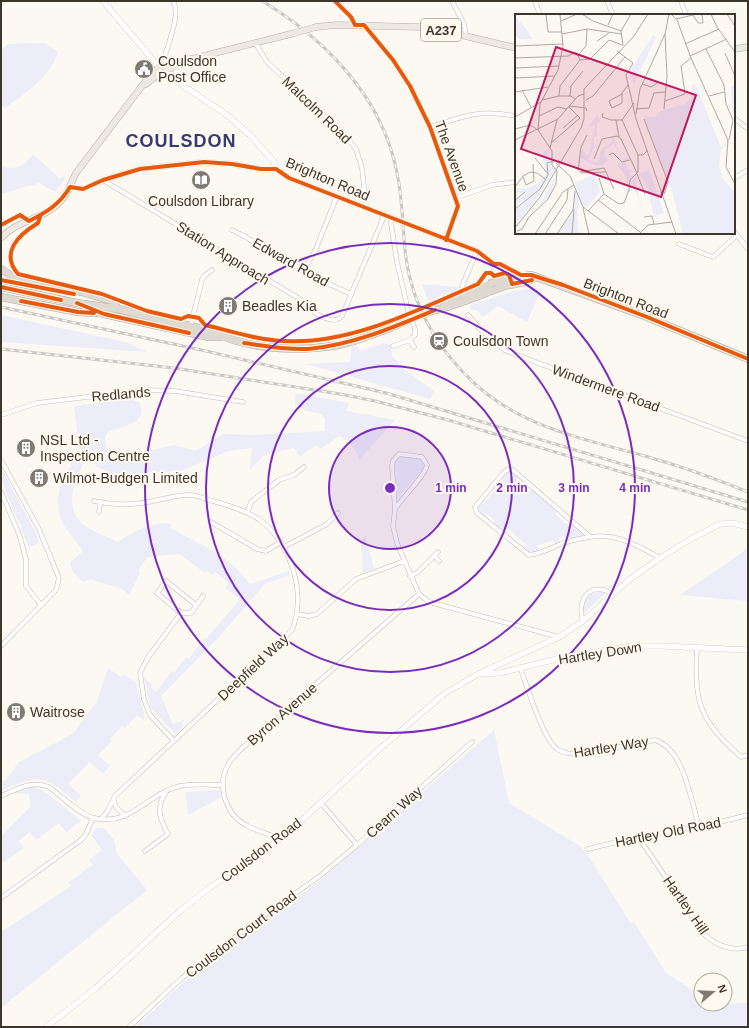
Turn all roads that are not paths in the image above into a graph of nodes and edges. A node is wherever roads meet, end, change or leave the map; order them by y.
1 (103, 1) edge
2 (173, 1) edge
3 (335, 1) edge
4 (452, 1) edge
5 (535, 1) edge
6 (607, 1) edge
7 (681, 1) edge
8 (540, 14) edge
9 (613, 14) edge
10 (686, 14) edge
11 (355, 24) junction
12 (364, 25) junction
13 (466, 36) junction
14 (256, 44) junction
15 (748, 47) edge
16 (515, 48) edge
17 (735, 49) edge
18 (164, 57) junction
19 (194, 59) junction
20 (153, 60) junction
21 (182, 64) junction
22 (162, 68) junction
23 (177, 82) junction
24 (515, 116) edge
25 (735, 119) edge
26 (430, 127) junction
27 (748, 129) edge
28 (276, 169) junction
29 (748, 170) edge
30 (735, 177) edge
31 (103, 180) junction
32 (515, 182) edge
33 (70, 187) junction
34 (337, 196) junction
35 (455, 198) junction
36 (366, 207) junction
37 (387, 216) junction
38 (1, 229) edge
39 (10, 229) junction
40 (232, 230) dead end
41 (735, 234) edge
42 (1, 238) edge
43 (446, 240) junction
44 (679, 244) dead end
45 (748, 249) edge
46 (477, 251) junction
47 (484, 255) junction
48 (494, 264) junction
49 (1, 269) edge
50 (212, 270) dead end
51 (303, 271) junction
52 (521, 275) junction
53 (537, 277) junction
54 (503, 283) junction
55 (462, 286) dead end
56 (482, 287) junction
57 (1, 288) edge
58 (351, 294) junction
59 (1, 297) edge
60 (77, 303) junction
61 (118, 309) junction
62 (435, 310) junction
63 (104, 314) junction
64 (468, 315) dead end
65 (189, 330) junction
66 (410, 340) junction
67 (393, 346) dead end
68 (414, 347) dead end
69 (748, 359) edge
70 (243, 402) dead end
71 (1, 415) edge
72 (748, 441) edge
73 (1, 460) edge
74 (304, 467) dead end
75 (1, 492) edge
76 (94, 501) dead end
77 (100, 502) junction
78 (394, 509) junction
79 (248, 511) junction
80 (99, 512) dead end
81 (338, 513) dead end
82 (211, 522) dead end
83 (748, 527) edge
84 (589, 536) junction
85 (281, 542) junction
86 (284, 547) junction
87 (438, 552) dead end
88 (434, 557) junction
89 (660, 558) junction
90 (404, 561) junction
91 (440, 561) dead end
92 (410, 576) junction
93 (419, 594) junction
94 (612, 594) junction
95 (203, 596) dead end
96 (42, 605) junction
97 (196, 605) junction
98 (181, 613) junction
99 (297, 614) junction
100 (583, 621) junction
101 (559, 637) junction
102 (1, 646) edge
103 (698, 648) junction
104 (748, 650) edge
105 (520, 667) junction
106 (478, 674) junction
107 (174, 741) junction
108 (472, 742) dead end
109 (748, 755) edge
110 (223, 785) junction
111 (166, 792) junction
112 (1, 796) edge
113 (114, 801) junction
114 (321, 803) junction
115 (748, 815) edge
116 (125, 816) junction
117 (93, 818) junction
118 (101, 819) junction
119 (699, 827) junction
120 (639, 838) junction
121 (280, 839) junction
122 (356, 845) junction
123 (588, 849) dead end
124 (145, 851) dead end
125 (1, 898) edge
126 (748, 947) edge
127 (46, 1027) edge
128 (129, 1027) edge

1 - 20 main road
2 - 18 street
3 - 11 street
4 - 13 street
5 - 8 street
6 - 9 street
7 - 10 street
11 - 12 main road, A237
11 - 14 main road, A237, bridge
12 - 13 main road, A237
12 - 26 street, The Avenue
13 - 16 main road, A237
14 - 19 main road, A237
14 - 36 street, Malcolm Road
15 - 17 main road
18 - 20 street
18 - 22 street
19 - 21 main road, A237
19 - 22 main road, A237
20 - 22 main road
21 - 22 main road, A237
21 - 23 main road
22 - 23 main road
22 - 33 main road, A237
23 - 28 main road
24 - 26 street
25 - 27 street
26 - 35 street, The Avenue
28 - 31 main road, Brighton Road
28 - 34 main road, Brighton Road
29 - 30 street
31 - 33 main road, Brighton Road
31 - 58 street, Station Approach
32 - 35 street
33 - 39 main road, A237
34 - 36 main road, Brighton Road
34 - 51 street
35 - 43 street, The Avenue
36 - 37 main road, Brighton Road
37 - 43 main road, Brighton Road
37 - 58 street
37 - 66 street, bridge
38 - 39 main road, A237
39 - 42 main road, A237
40 - 51 street, Edward Road
41 - 44 street
41 - 45 street
43 - 46 main road, Brighton Road
46 - 47 main road, Brighton Road
46 - 55 street
47 - 48 main road, Brighton Road
47 - 56 main road
48 - 52 main road, Brighton Road
48 - 54 main road, Brighton Road
49 - 61 highway
50 - 65 street
51 - 58 street, Edward Road
52 - 53 highway, Brighton Road
52 - 54 highway
53 - 54 highway
53 - 69 highway, Brighton Road
54 - 56 highway
54 - 62 highway
56 - 62 highway
57 - 60 highway
59 - 63 highway
60 - 61 highway
60 - 63 highway
61 - 65 highway
62 - 65 highway
63 - 65 highway
64 - 72 street, Windermere Road
66 - 67 street
66 - 68 street
70 - 71 street, Redlands
73 - 96 street
74 - 79 street
75 - 96 street
76 - 77 street, Deepfield Way
77 - 79 street, Deepfield Way
77 - 80 street
78 - 78 street
78 - 90 street
79 - 85 street, Deepfield Way
81 - 86 street
82 - 85 street
83 - 89 main road, Coulsdon Road
84 - 84 street
84 - 89 street
85 - 86 street, Deepfield Way
86 - 99 street, Deepfield Way
87 - 88 street
88 - 91 street
88 - 92 street
89 - 94 main road, Coulsdon Road
90 - 92 street
90 - 99 street
92 - 93 street
93 - 101 street
93 - 110 street, Byron Avenue
94 - 100 main road, Coulsdon Road
94 - 100 street
95 - 97 street
96 - 102 street
97 - 98 street
97 - 98 street
98 - 107 street
99 - 107 street, Deepfield Way
100 - 101 main road, Coulsdon Road
101 - 106 main road, Coulsdon Road
103 - 104 main road, Hartley Down
103 - 105 main road, Hartley Down
103 - 109 street
105 - 106 main road, Hartley Down
105 - 119 street, Hartley Way
106 - 114 main road, Coulsdon Road
107 - 113 street, Deepfield Way
108 - 122 street, Cearn Way
110 - 111 street
110 - 121 street, Byron Avenue
111 - 116 street
111 - 124 street
112 - 117 street
113 - 116 street
113 - 118 street, Deepfield Way
114 - 121 main road, Coulsdon Road
114 - 122 street, Cearn Way
115 - 119 street, Hartley Old Road
116 - 118 street
117 - 118 street
117 - 125 street
119 - 120 street, Hartley Old Road
120 - 123 street, Hartley Old Road
120 - 126 street, Hartley Hill
121 - 127 main road, Coulsdon Road
122 - 128 street, Coulsdon Court Road

